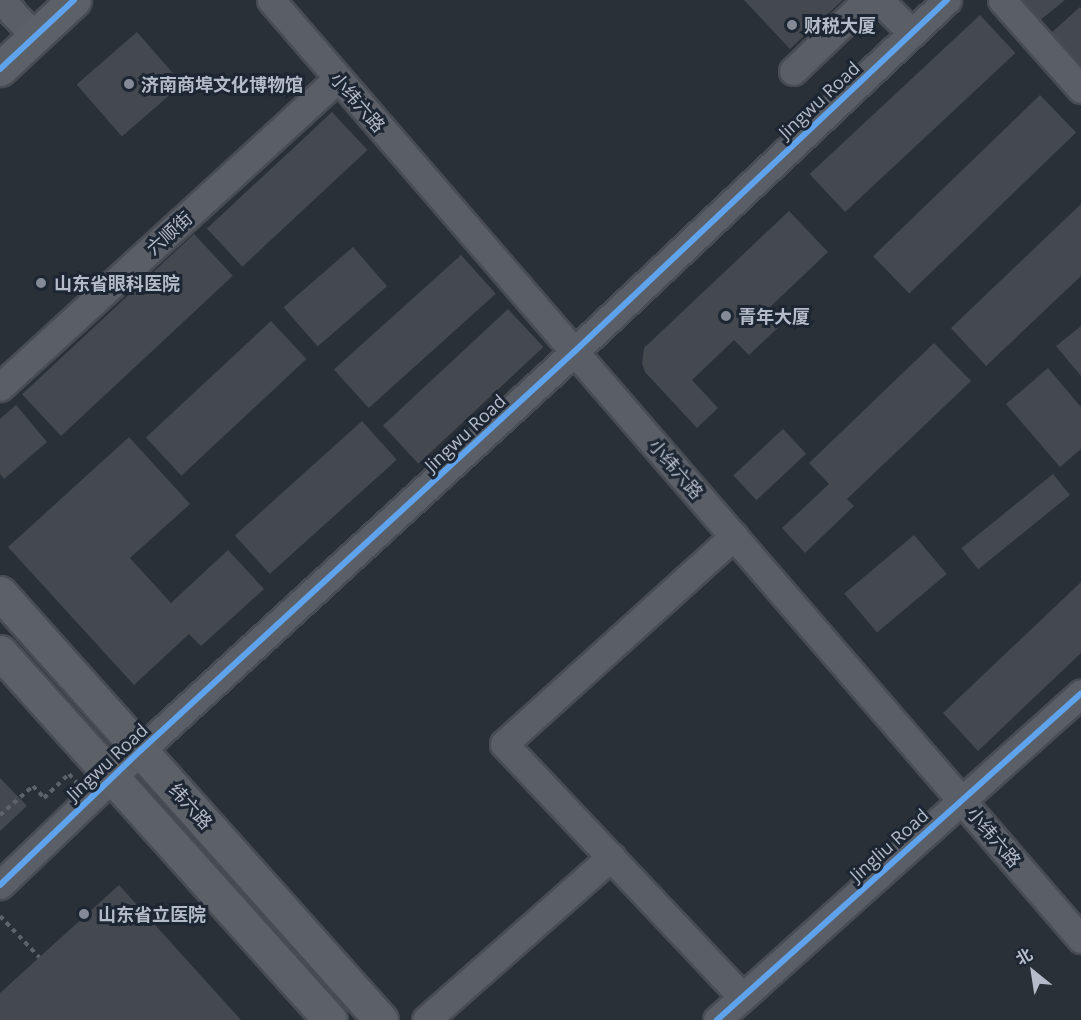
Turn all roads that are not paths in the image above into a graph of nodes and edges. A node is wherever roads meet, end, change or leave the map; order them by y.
1 (1, 0) edge
2 (74, 0) edge
3 (271, 0) edge
4 (867, 0) edge
5 (879, 0) edge
6 (947, 0) edge
7 (1002, 0) edge
8 (912, 33) junction
9 (34, 37) junction
10 (0, 69) edge
11 (793, 72) dead end
12 (338, 78) junction
13 (1081, 89) edge
14 (574, 352) junction
15 (0, 387) edge
16 (734, 536) junction
17 (0, 592) edge
18 (0, 652) edge
19 (1081, 693) edge
20 (141, 750) junction
21 (112, 777) junction
22 (963, 799) junction
23 (611, 857) junction
24 (0, 885) edge
25 (1081, 939) edge
26 (742, 997) junction
27 (330, 1020) edge
28 (381, 1020) edge
29 (426, 1020) edge
30 (717, 1020) edge

1 - 9 street
2 - 9 main road
3 - 12 street, 小纬六路
4 - 11 street
5 - 8 street
6 - 8 street, Jingwu Road
7 - 13 street
8 - 14 street, Jingwu Road
9 - 10 main road
12 - 14 street, 小纬六路
12 - 15 street, 六顺街
14 - 16 street, 小纬六路
14 - 20 street, Jingwu Road
16 - 22 street, 小纬六路
16 - 23 street
17 - 20 main road, 纬六路
18 - 21 main road
19 - 22 street, Jingliu Road
20 - 21 street, Jingwu Road
20 - 28 main road, 纬六路
21 - 24 street, Jingwu Road
21 - 27 main road
22 - 25 street, 小纬六路
22 - 26 street, Jingliu Road
23 - 26 street
23 - 29 street
26 - 30 street, Jingliu Road

